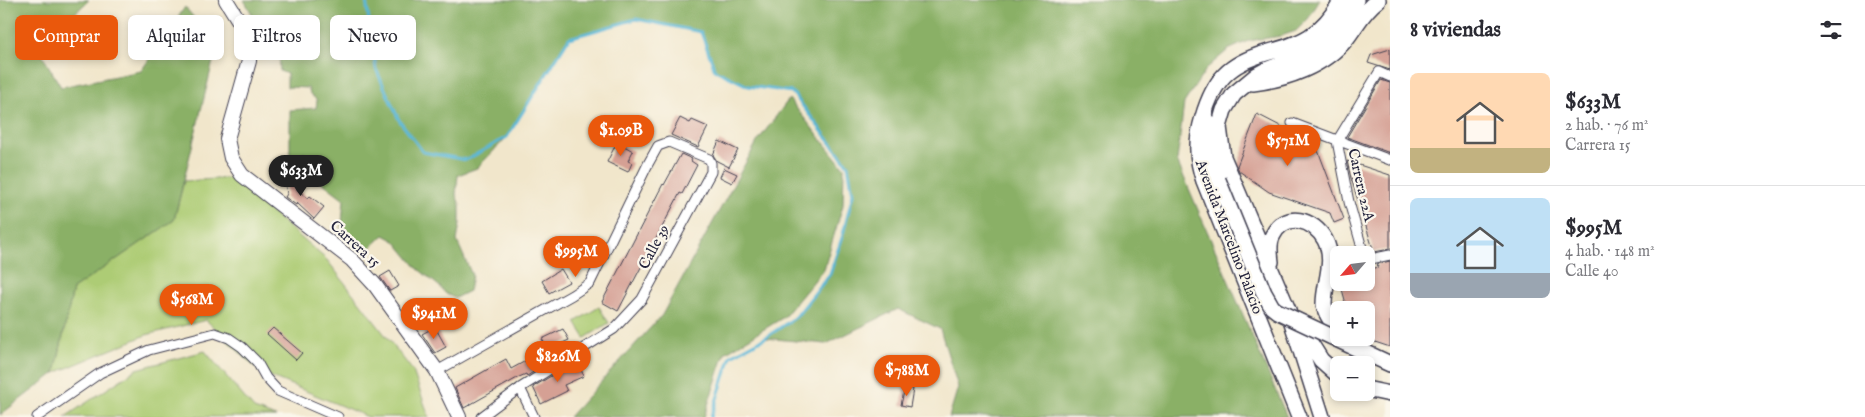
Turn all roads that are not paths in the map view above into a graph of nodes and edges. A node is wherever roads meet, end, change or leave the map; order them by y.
1 (226, 0) edge
2 (1332, 0) edge
3 (1342, 0) edge
4 (1356, 0) edge
5 (1378, 0) edge
6 (1320, 28) junction
7 (1390, 77) edge
8 (1249, 84) junction
9 (1208, 102) junction
10 (1292, 123) dead end
11 (1337, 141) junction
12 (1390, 160) edge
13 (1361, 246) edge
14 (1390, 255) edge
15 (1375, 258) edge
16 (1272, 273) junction
17 (1288, 310) junction
18 (1330, 319) edge
19 (1330, 333) edge
20 (1357, 346) edge
21 (1390, 364) edge
22 (1330, 368) edge
23 (437, 371) junction
24 (520, 388) junction
25 (1375, 391) edge
26 (1390, 394) edge
27 (37, 417) edge
28 (338, 417) edge
29 (459, 417) edge
30 (481, 417) edge
31 (534, 417) edge
32 (1299, 417) edge
33 (1322, 417) edge

1 - 23 main road, Carrera 15
2 - 6 main road
3 - 6 main road, Avenida Marcelino Palacio
4 - 8 main road, Avenida Marcelino Palacio
5 - 8 main road
6 - 9 main road, Avenida Marcelino Palacio
7 - 11 street, Carrera 22A
8 - 16 main road, Avenida Marcelino Palacio
9 - 19 main road, bridge
9 - 32 main road, Avenida Marcelino Palacio
10 - 11 street
11 - 12 street
11 - 13 street, Carrera 22A
14 - 15 street
16 - 17 main road, Avenida Marcelino Palacio
16 - 18 main road
17 - 22 main road
17 - 33 main road, Avenida Marcelino Palacio
20 - 21 main road
23 - 24 street, Calle 39
23 - 29 main road, Carrera 15
24 - 30 street, Calle 39
24 - 31 street
25 - 26 main road
27 - 28 street

